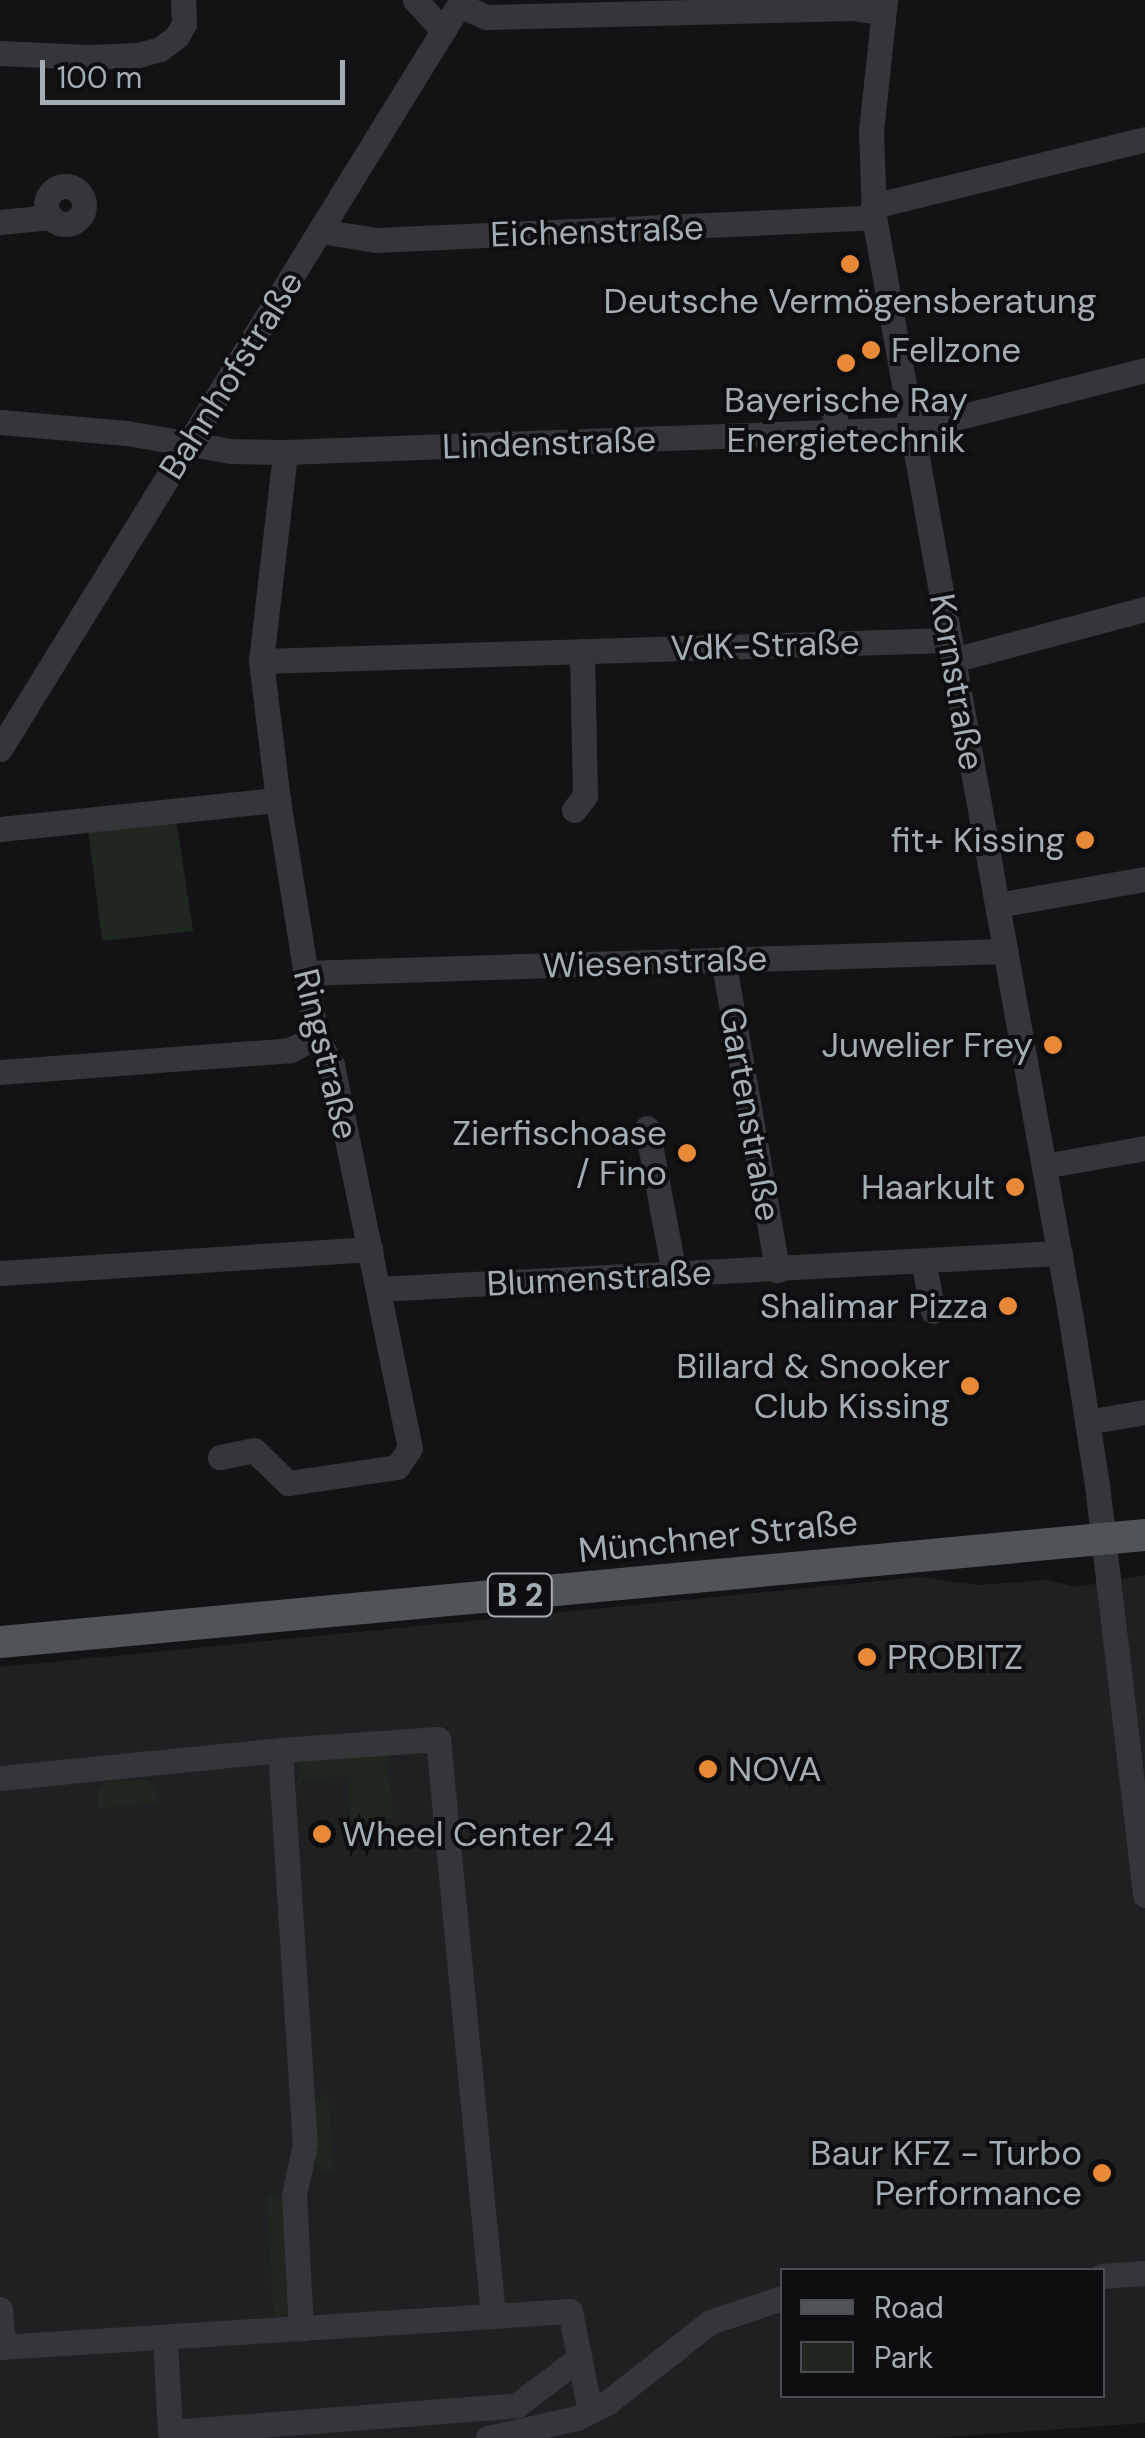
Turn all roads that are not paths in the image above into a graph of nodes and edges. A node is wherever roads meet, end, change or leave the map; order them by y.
1 (183, 0) edge
2 (414, 0) edge
3 (460, 3) edge
4 (883, 6) edge
5 (443, 30) junction
6 (0, 54) edge
7 (1145, 139) edge
8 (874, 212) junction
9 (51, 217) dead end
10 (0, 222) edge
11 (320, 231) junction
12 (1145, 370) edge
13 (834, 405) dead end
14 (0, 422) edge
15 (912, 429) junction
16 (837, 432) junction
17 (186, 446) junction
18 (286, 452) junction
19 (1145, 609) edge
20 (951, 650) junction
21 (582, 651) junction
22 (260, 661) junction
23 (0, 749) edge
24 (278, 800) junction
25 (574, 810) dead end
26 (0, 828) edge
27 (1145, 879) edge
28 (997, 904) junction
29 (1006, 951) junction
30 (723, 959) junction
31 (304, 973) junction
32 (316, 1037) junction
33 (0, 1072) edge
34 (648, 1128) dead end
35 (1145, 1148) edge
36 (1044, 1166) junction
37 (370, 1249) junction
38 (1060, 1253) junction
39 (923, 1262) junction
40 (776, 1270) junction
41 (0, 1273) edge
42 (674, 1273) junction
43 (379, 1289) junction
44 (933, 1311) dead end
45 (1145, 1412) edge
46 (1087, 1422) junction
47 (220, 1457) dead end
48 (1145, 1535) edge
49 (1102, 1539) junction
50 (0, 1642) edge
51 (280, 1750) junction
52 (0, 1778) edge
53 (1142, 1844) edge
54 (1145, 1896) edge
55 (1145, 2272) edge
56 (1105, 2276) edge
57 (780, 2299) edge
58 (0, 2309) edge
59 (493, 2316) junction
60 (301, 2329) junction
61 (165, 2339) junction
62 (1, 2347) edge
63 (578, 2358) junction
64 (590, 2411) junction
65 (488, 2438) edge

1 - 6 street
2 - 5 street
3 - 4 street
3 - 5 street, Bahnhofstraße
4 - 8 street, Kornstraße
5 - 11 street, Bahnhofstraße
7 - 8 street, Eichenstraße
8 - 11 street, Eichenstraße
8 - 15 street, Kornstraße
9 - 10 street
11 - 17 street, Bahnhofstraße
12 - 15 street, Lindenstraße
13 - 16 street
14 - 17 street, Lindenstraße
15 - 16 street, Lindenstraße
15 - 20 street, Kornstraße
16 - 18 street, Lindenstraße
17 - 18 street, Lindenstraße
17 - 23 street, Bahnhofstraße
18 - 22 street
19 - 20 street, VdK-Straße
20 - 21 street, VdK-Straße
20 - 28 street, Kornstraße
21 - 22 street, VdK-Straße
21 - 25 street
22 - 24 street
24 - 26 street
24 - 31 street, Ringstraße
27 - 28 street
28 - 29 street, Kornstraße
29 - 30 street, Wiesenstraße
29 - 36 street, Kornstraße
30 - 31 street, Wiesenstraße
30 - 40 street, Gartenstraße
31 - 32 street, Ringstraße
32 - 33 street
32 - 37 street, Ringstraße
34 - 42 street
35 - 36 street
36 - 38 street, Kornstraße
37 - 41 street
37 - 43 street, Ringstraße
38 - 39 street, Blumenstraße
38 - 46 street, Kornstraße
39 - 40 street, Blumenstraße
39 - 44 street
40 - 42 street, Blumenstraße
42 - 43 street, Blumenstraße
43 - 47 street, Ringstraße
45 - 46 street
46 - 49 street, Kornstraße
48 - 49 main road, Münchner Straße / B 2
49 - 50 main road, Münchner Straße / B 2
49 - 53 street, Kornstraße
51 - 52 street
51 - 59 street
51 - 60 street
53 - 54 street, Kornstraße
55 - 56 street
57 - 64 street
58 - 62 street
59 - 60 street
59 - 63 street
60 - 61 street
61 - 62 street
61 - 63 street
63 - 64 street
64 - 65 street

